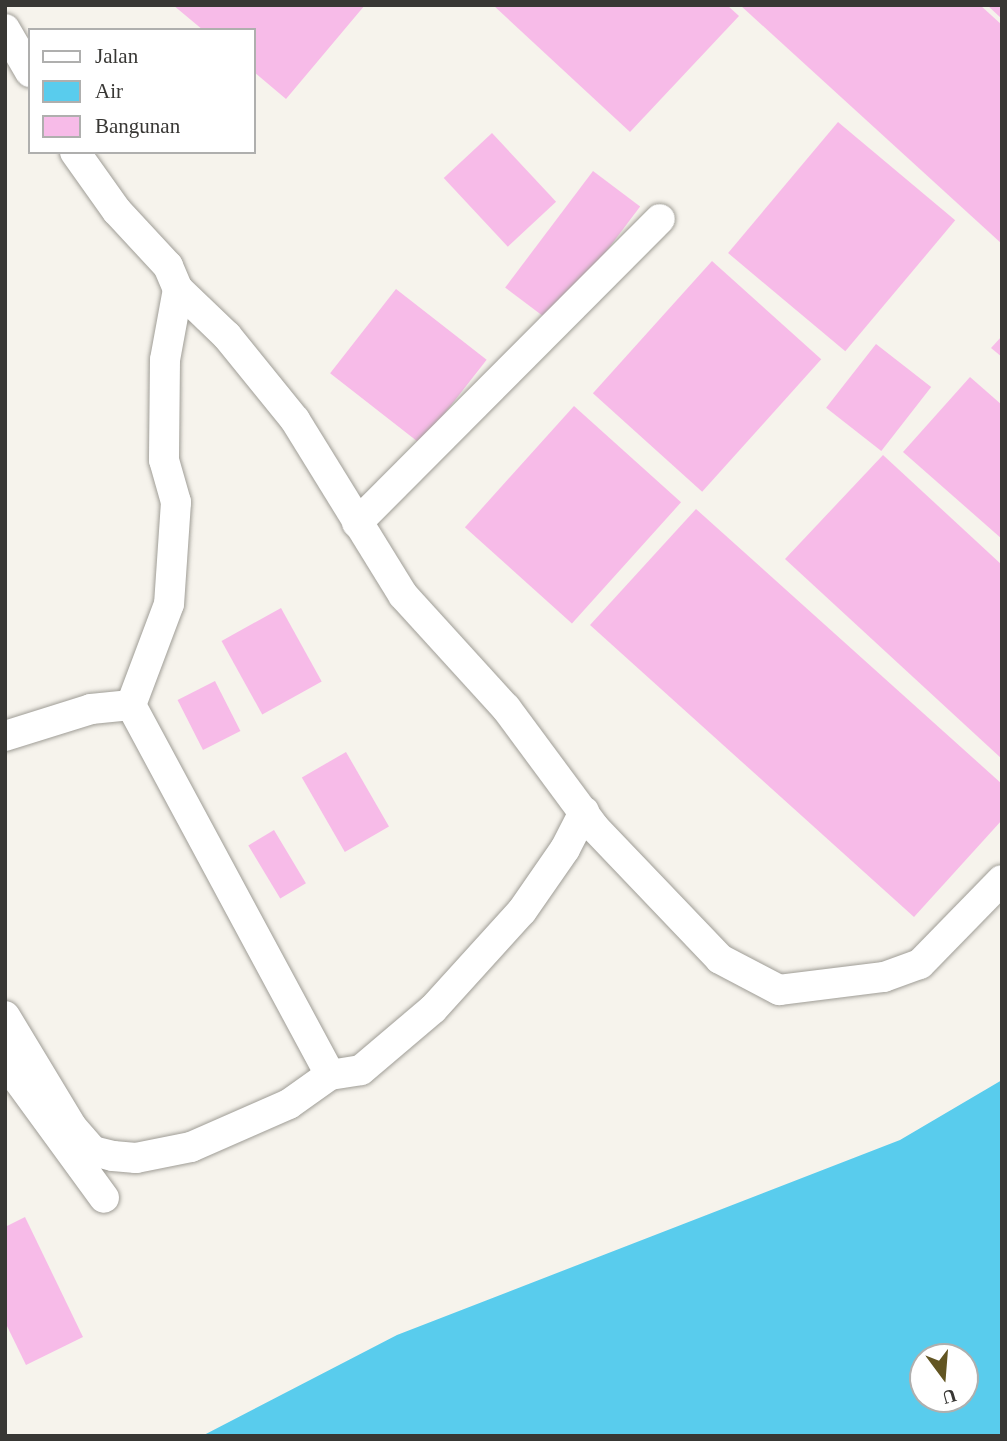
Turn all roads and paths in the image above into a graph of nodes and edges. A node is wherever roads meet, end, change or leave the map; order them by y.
1 (5, 29) edge
2 (28, 69) edge
3 (76, 154) edge
4 (660, 219) dead end
5 (178, 289) junction
6 (357, 523) junction
7 (131, 705) junction
8 (5, 736) edge
9 (583, 812) junction
10 (1002, 880) edge
11 (5, 1016) edge
12 (5, 1062) edge
13 (330, 1075) junction
14 (104, 1198) dead end

1 - 2 lane
3 - 5 lane
4 - 6 lane
5 - 6 lane
5 - 7 lane
6 - 9 lane
7 - 8 lane
7 - 13 lane
9 - 10 lane
9 - 13 lane
11 - 13 lane
12 - 14 lane

